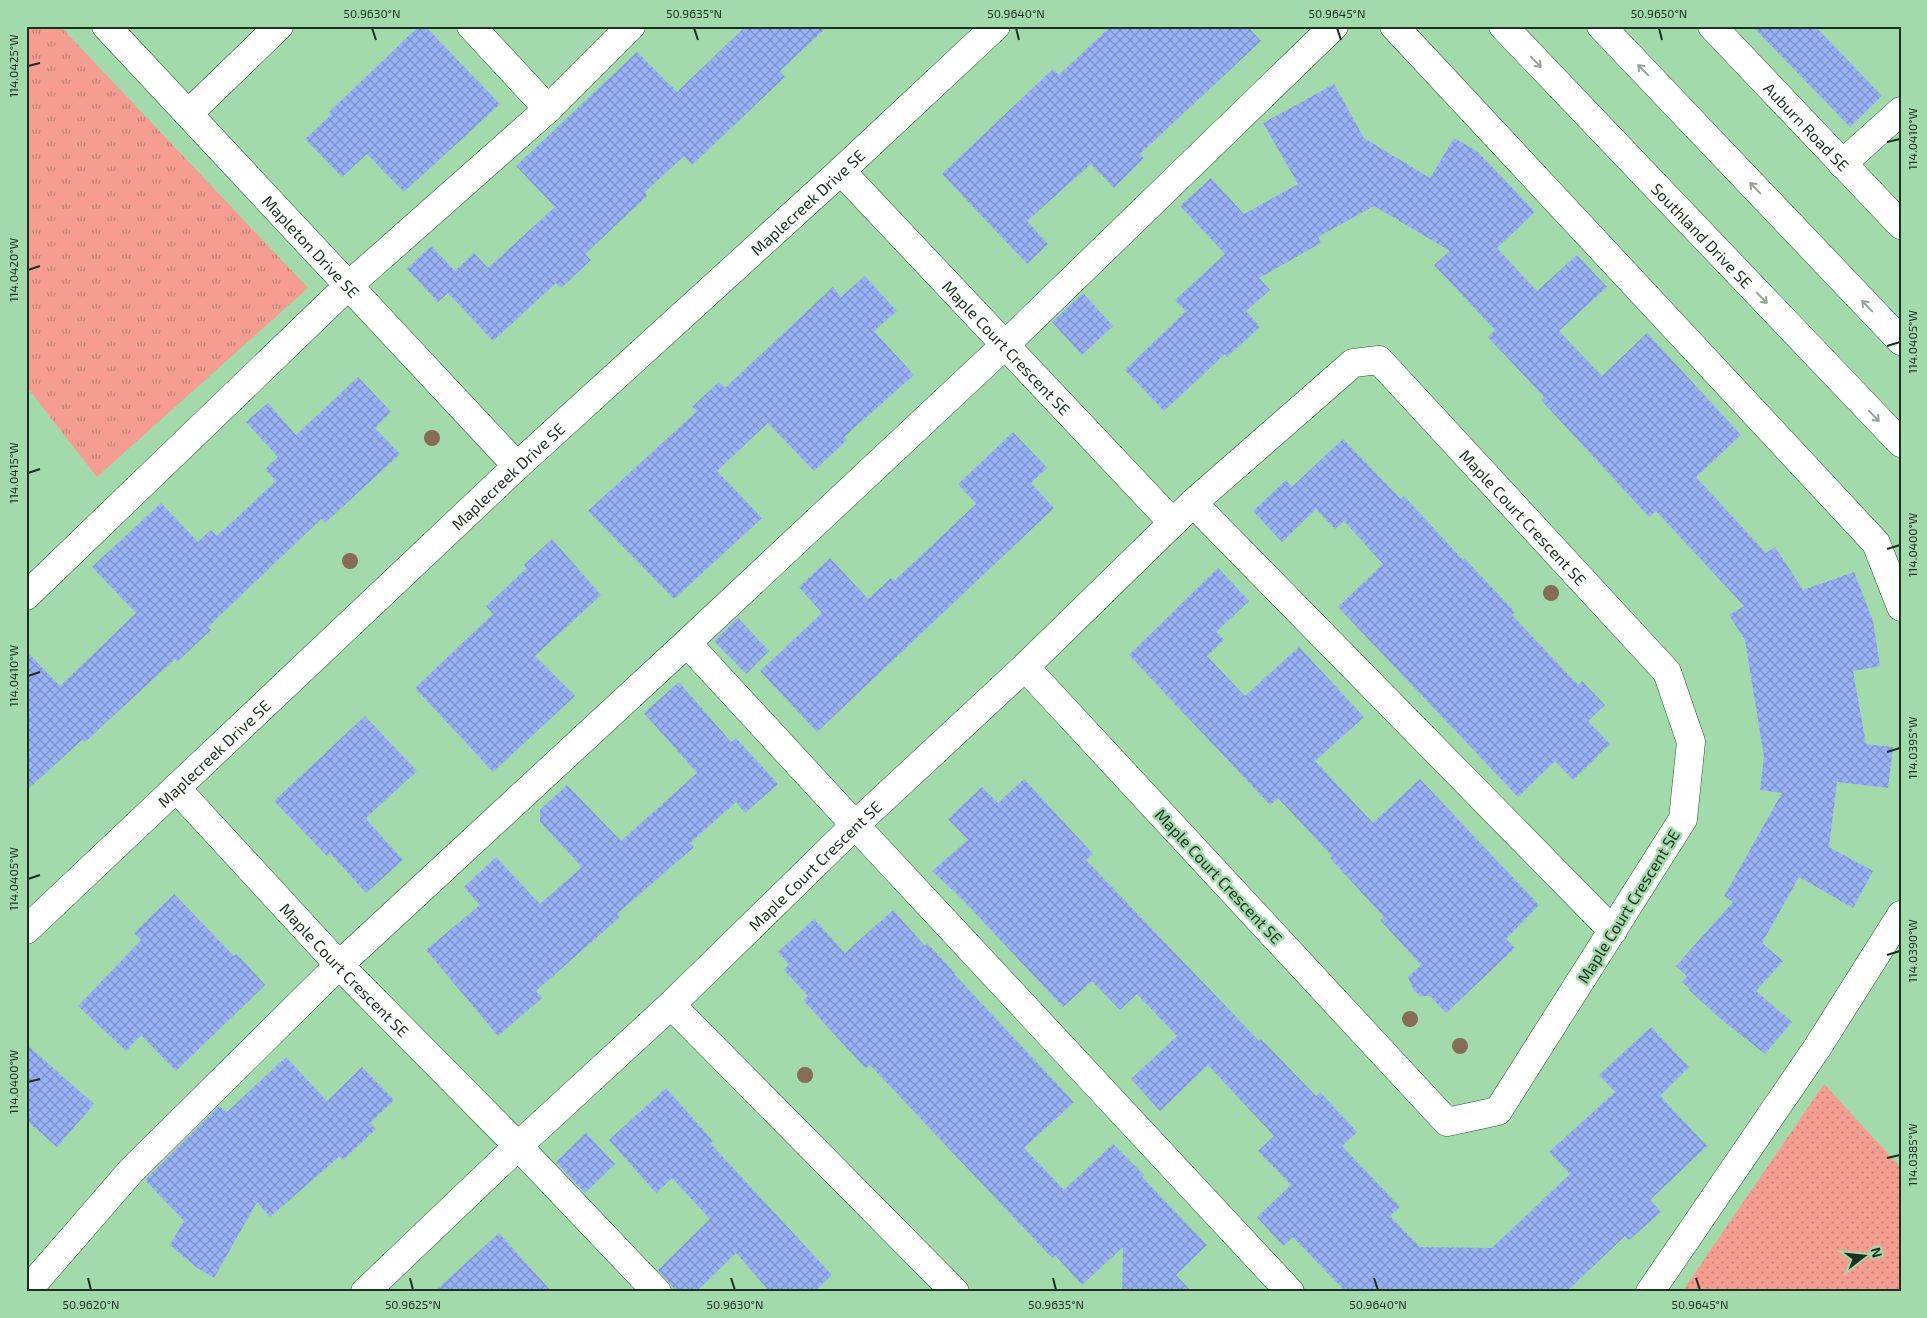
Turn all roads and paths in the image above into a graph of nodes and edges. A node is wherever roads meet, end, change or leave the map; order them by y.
1 (106, 26) edge
2 (279, 26) edge
3 (471, 26) edge
4 (631, 26) edge
5 (996, 26) edge
6 (1334, 26) edge
7 (1394, 26) edge
8 (1502, 26) edge
9 (1601, 26) edge
10 (1712, 26) edge
11 (548, 109) junction
12 (1901, 112) edge
13 (188, 114) junction
14 (1842, 164) junction
15 (841, 171) junction
16 (1901, 226) edge
17 (349, 285) junction
18 (1901, 342) edge
19 (1005, 345) junction
20 (1901, 444) edge
21 (518, 466) junction
22 (1193, 503) junction
23 (1173, 523) junction
24 (26, 596) edge
25 (1901, 607) edge
26 (687, 643) junction
27 (1025, 667) junction
28 (176, 788) junction
29 (855, 825) junction
30 (1901, 915) edge
31 (26, 930) edge
32 (1613, 931) junction
33 (339, 965) junction
34 (671, 1005) junction
35 (518, 1146) junction
36 (26, 1292) edge
37 (365, 1292) edge
38 (657, 1292) edge
39 (955, 1292) edge
40 (1290, 1292) edge
41 (1650, 1292) edge

1 - 13 street, Mapleton Drive SE
2 - 13 street
3 - 11 street
4 - 11 street
5 - 15 street, Maplecreek Drive SE
6 - 19 street
7 - 25 street
8 -> 20 street, Southland Drive SE
18 -> 9 street
10 - 14 street, Auburn Road SE
11 - 17 street
12 - 14 street
13 - 17 street, Mapleton Drive SE
14 - 16 street, Auburn Road SE
15 - 19 street, Maple Court Crescent SE
15 - 21 street, Maplecreek Drive SE
17 - 21 street, Mapleton Drive SE
17 - 24 street
19 - 23 street, Maple Court Crescent SE
19 - 26 street
21 - 28 street, Maplecreek Drive SE
22 - 23 street, Maple Court Crescent SE
22 - 32 street
22 - 32 street, Maple Court Crescent SE
23 - 27 street, Maple Court Crescent SE
26 - 29 street
26 - 33 street
27 - 29 street, Maple Court Crescent SE
27 - 32 street, Maple Court Crescent SE
28 - 31 street, Maplecreek Drive SE
28 - 33 street, Maple Court Crescent SE
29 - 34 street, Maple Court Crescent SE
29 - 40 street
30 - 41 street
33 - 35 street, Maple Court Crescent SE
33 - 36 street
34 - 35 street, Maple Court Crescent SE
34 - 39 street
35 - 37 street, Maple Court Crescent SE
35 - 38 street

